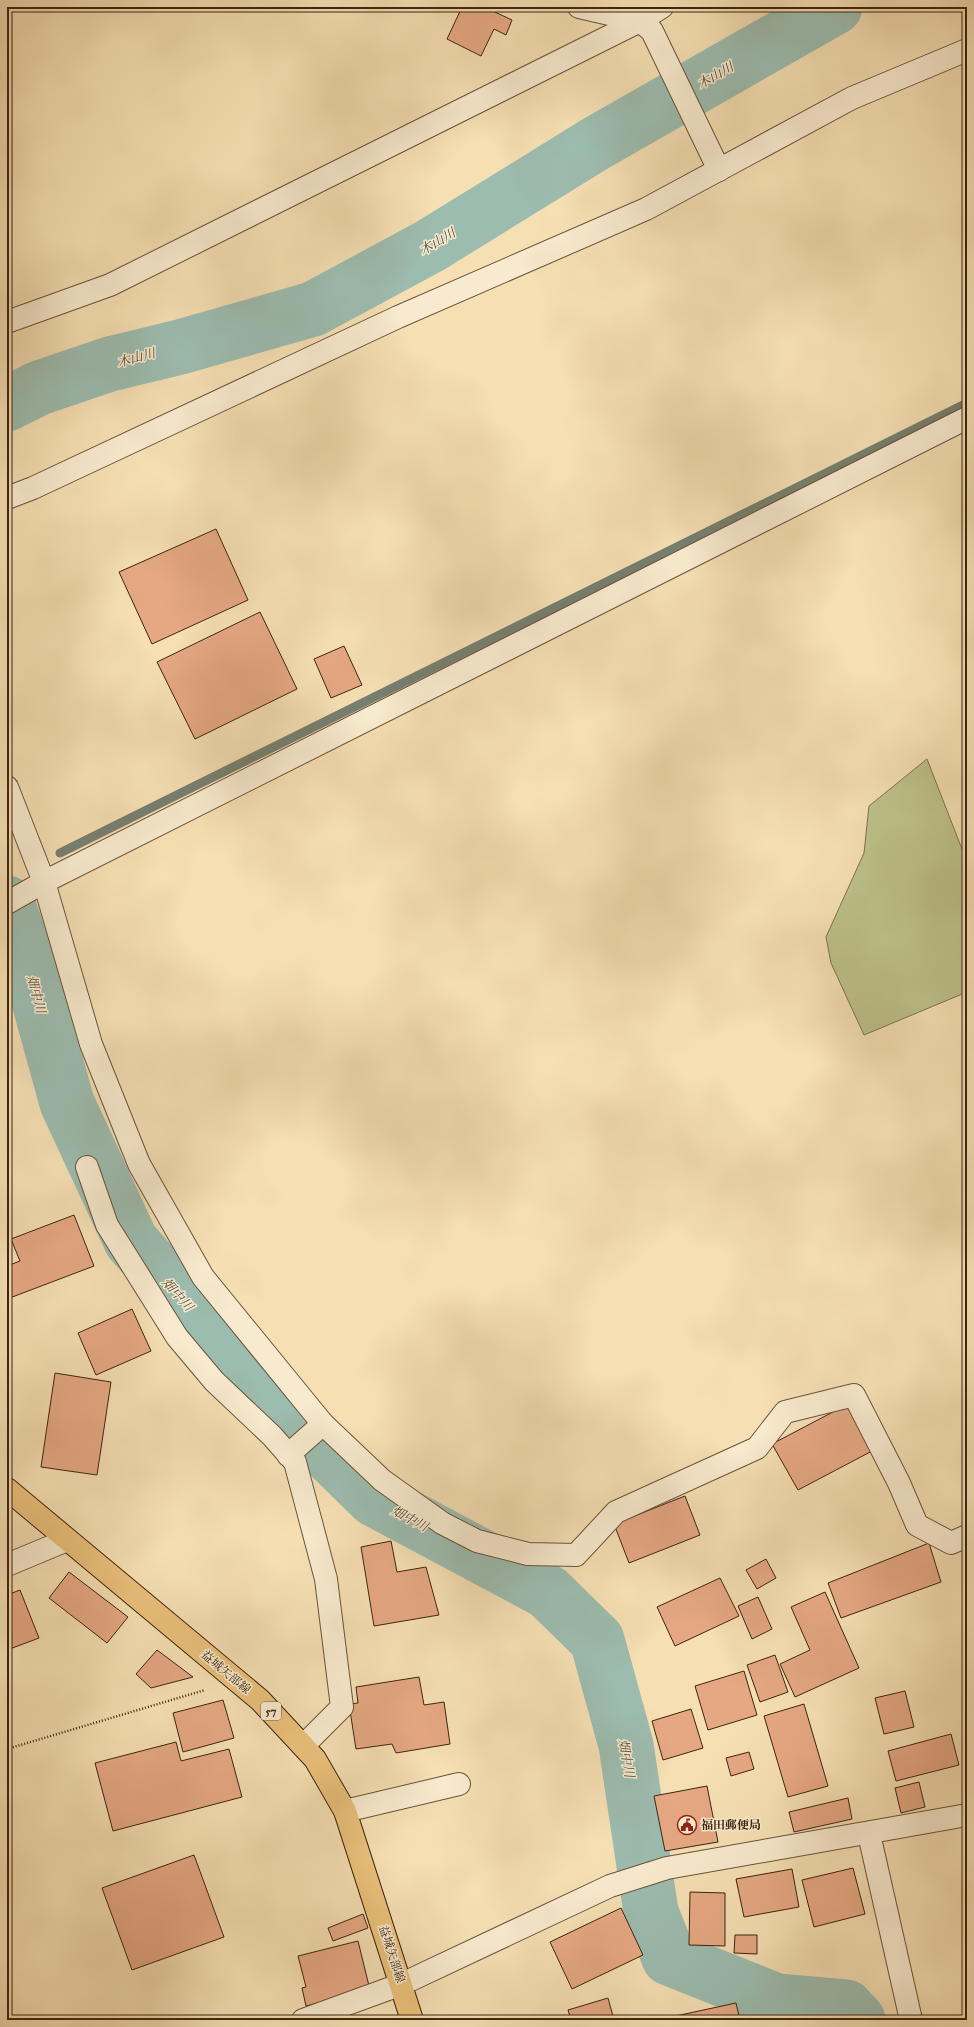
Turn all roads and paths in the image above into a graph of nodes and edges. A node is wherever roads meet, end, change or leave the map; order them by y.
1 (579, 7) edge
2 (662, 7) edge
3 (646, 26) junction
4 (967, 50) edge
5 (719, 170) junction
6 (7, 322) edge
7 (967, 418) edge
8 (7, 498) edge
9 (7, 786) edge
10 (36, 886) junction
11 (7, 903) edge
12 (87, 1167) dead end
13 (321, 1425) junction
14 (291, 1453) junction
15 (7, 1490) edge
16 (967, 1536) edge
17 (67, 1540) junction
18 (7, 1565) edge
19 (236, 1680) junction
20 (303, 1746) junction
21 (7, 1749) edge
22 (459, 1784) dead end
23 (345, 1811) junction
24 (967, 1816) edge
25 (869, 1834) junction
26 (402, 1984) junction
27 (303, 2020) edge
28 (412, 2020) edge
29 (911, 2020) edge

1 - 3 street
2 - 3 street
3 - 5 street
3 - 6 street
4 - 5 street
5 - 8 street
7 - 10 street
9 - 10 street
10 - 11 street
10 - 13 street
12 - 14 street
13 - 14 street
13 - 16 street
14 - 20 street
15 - 17 main road, 益城矢部線 / 57
17 - 18 street
17 - 19 main road, 益城矢部線 / 57
19 - 20 main road, 益城矢部線 / 57
19 - 21 path
20 - 23 main road, 益城矢部線 / 57
22 - 23 street
23 - 26 main road, 益城矢部線 / 57
24 - 25 street
25 - 26 street
25 - 29 street
26 - 27 street
26 - 28 main road, 益城矢部線 / 57

